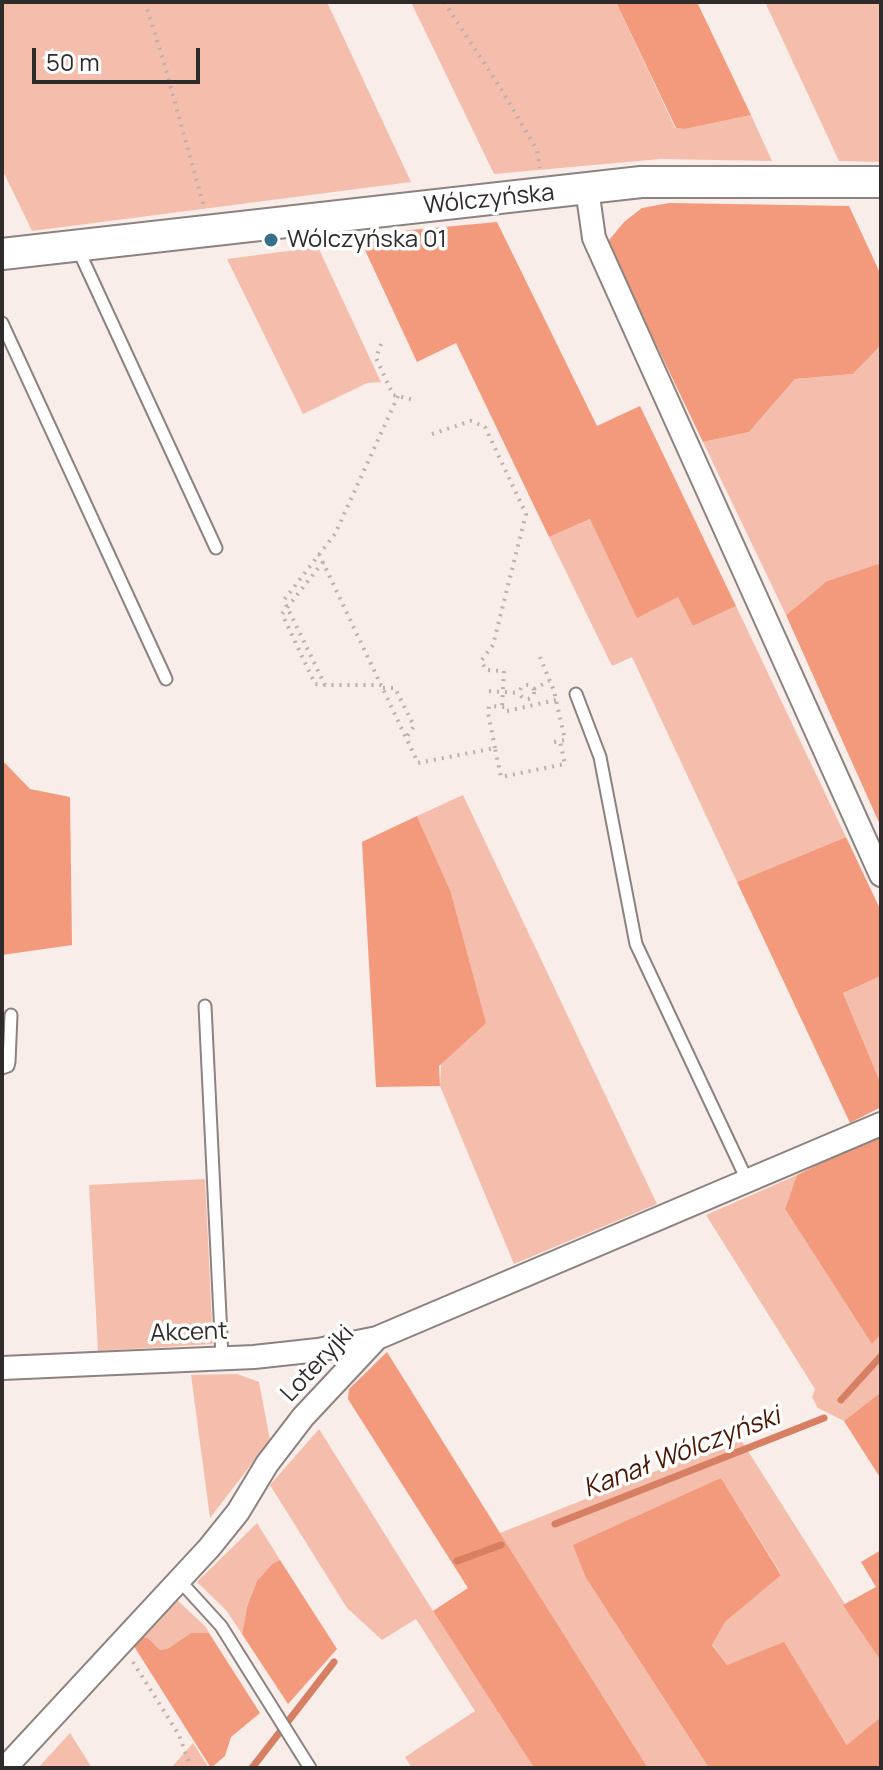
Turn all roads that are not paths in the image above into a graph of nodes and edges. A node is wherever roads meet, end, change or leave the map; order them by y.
1 (881, 182) edge
2 (587, 189) junction
3 (76, 246) junction
4 (2, 254) edge
5 (2, 323) edge
6 (216, 548) dead end
7 (166, 679) dead end
8 (576, 694) dead end
9 (881, 875) edge
10 (205, 1006) dead end
11 (11, 1015) dead end
12 (2, 1068) edge
13 (881, 1124) edge
14 (747, 1180) junction
15 (377, 1338) junction
16 (222, 1357) junction
17 (2, 1368) edge
18 (180, 1581) junction
19 (5, 1768) edge
20 (310, 1768) edge

1 - 2 street, Wólczyńska
2 - 3 street, Wólczyńska
2 - 9 street
3 - 4 street, Wólczyńska
3 - 6 lane
5 - 7 lane
8 - 14 lane
10 - 16 lane
11 - 12 lane
13 - 14 street, Loteryjki
14 - 15 street, Loteryjki
15 - 16 street, Akcent
15 - 18 street, Loteryjki
16 - 17 street, Akcent
18 - 19 street, Loteryjki
18 - 20 lane

